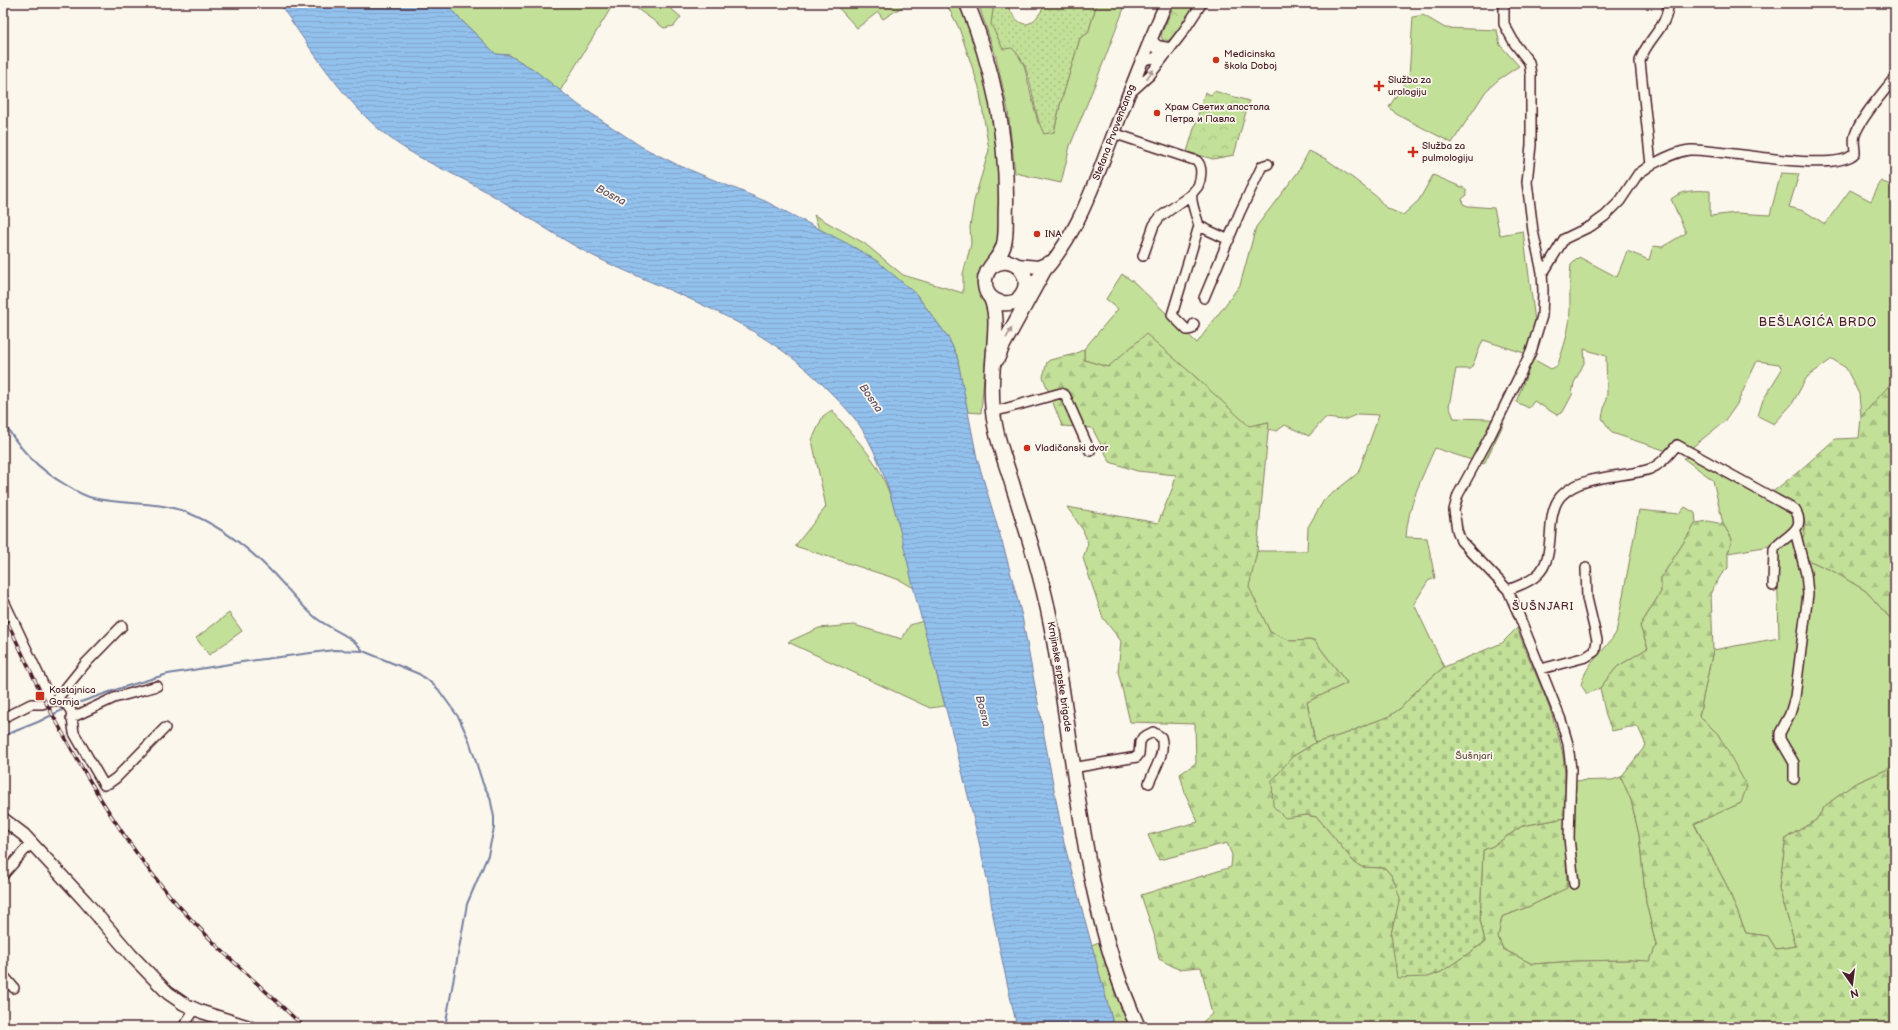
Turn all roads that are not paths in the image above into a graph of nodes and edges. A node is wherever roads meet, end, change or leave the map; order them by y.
1 (966, 3) edge
2 (1166, 3) edge
3 (1202, 3) edge
4 (1504, 3) edge
5 (1668, 3) edge
6 (1150, 40) junction
7 (1168, 49) junction
8 (1143, 60) junction
9 (1895, 77) edge
10 (1128, 96) junction
11 (1114, 133) junction
12 (1268, 164) dead end
13 (1651, 165) junction
14 (1192, 194) junction
15 (1199, 226) junction
16 (1229, 240) junction
17 (1004, 245) junction
18 (1144, 256) dead end
19 (1054, 258) junction
20 (1016, 264) junction
21 (991, 267) junction
22 (1043, 272) junction
23 (1542, 272) junction
24 (1024, 291) junction
25 (991, 298) junction
26 (1204, 298) dead end
27 (1014, 302) junction
28 (1194, 324) dead end
29 (996, 326) junction
30 (993, 368) junction
31 (993, 412) junction
32 (1090, 451) dead end
33 (1795, 531) junction
34 (1586, 568) dead end
35 (1773, 586) dead end
36 (1508, 590) junction
37 (3, 600) edge
38 (122, 626) dead end
39 (1541, 668) junction
40 (157, 686) dead end
41 (54, 700) junction
42 (70, 711) junction
43 (3, 718) edge
44 (165, 728) dead end
45 (1072, 768) junction
46 (1794, 779) dead end
47 (1149, 783) dead end
48 (3, 819) edge
49 (31, 843) junction
50 (3, 875) edge
51 (1574, 884) dead end
52 (3, 975) edge
53 (14, 988) dead end
54 (195, 1009) junction
55 (183, 1027) edge
56 (249, 1027) edge
57 (1138, 1027) edge

1 - 17 main road
2 - 6 street, Stefana Prvovenčanog
3 - 7 street
4 - 23 street
5 - 13 street
6 - 7 street
6 - 8 street, Stefana Prvovenčanog
7 - 8 street
10 -> 7 street
8 - 10 street, Stefana Prvovenčanog
9 - 13 street
10 - 11 street, Stefana Prvovenčanog
11 - 14 street
11 - 19 street, Stefana Prvovenčanog
12 - 16 street
13 - 23 street
14 - 15 street
14 - 18 street
15 - 16 street
15 - 28 street
16 - 26 street
17 - 20 main road
17 - 21 main road
19 - 20 street
19 - 22 street, Stefana Prvovenčanog
20 - 21 main road
20 - 24 main road
21 - 25 main road
22 - 24 street, Stefana Prvovenčanog
30 -> 22 main road
23 - 36 street
24 - 27 main road
25 - 27 main road
25 - 29 main road, Krnjinske srpske brigade
27 - 29 main road
29 - 30 main road, Krnjinske srpske brigade
30 - 31 main road, Krnjinske srpske brigade
31 - 32 street
31 - 45 main road, Krnjinske srpske brigade
33 - 35 street
33 - 36 street
33 - 46 street
34 - 39 street
36 - 39 street
37 - 41 street
38 - 41 street
39 - 51 street
40 - 42 street
41 - 42 street
41 - 43 street
42 - 44 street
45 - 47 street
45 - 57 main road, Krnjinske srpske brigade
48 - 49 street
49 - 50 street
49 - 54 street
52 - 53 street
54 - 55 street
54 - 56 street

